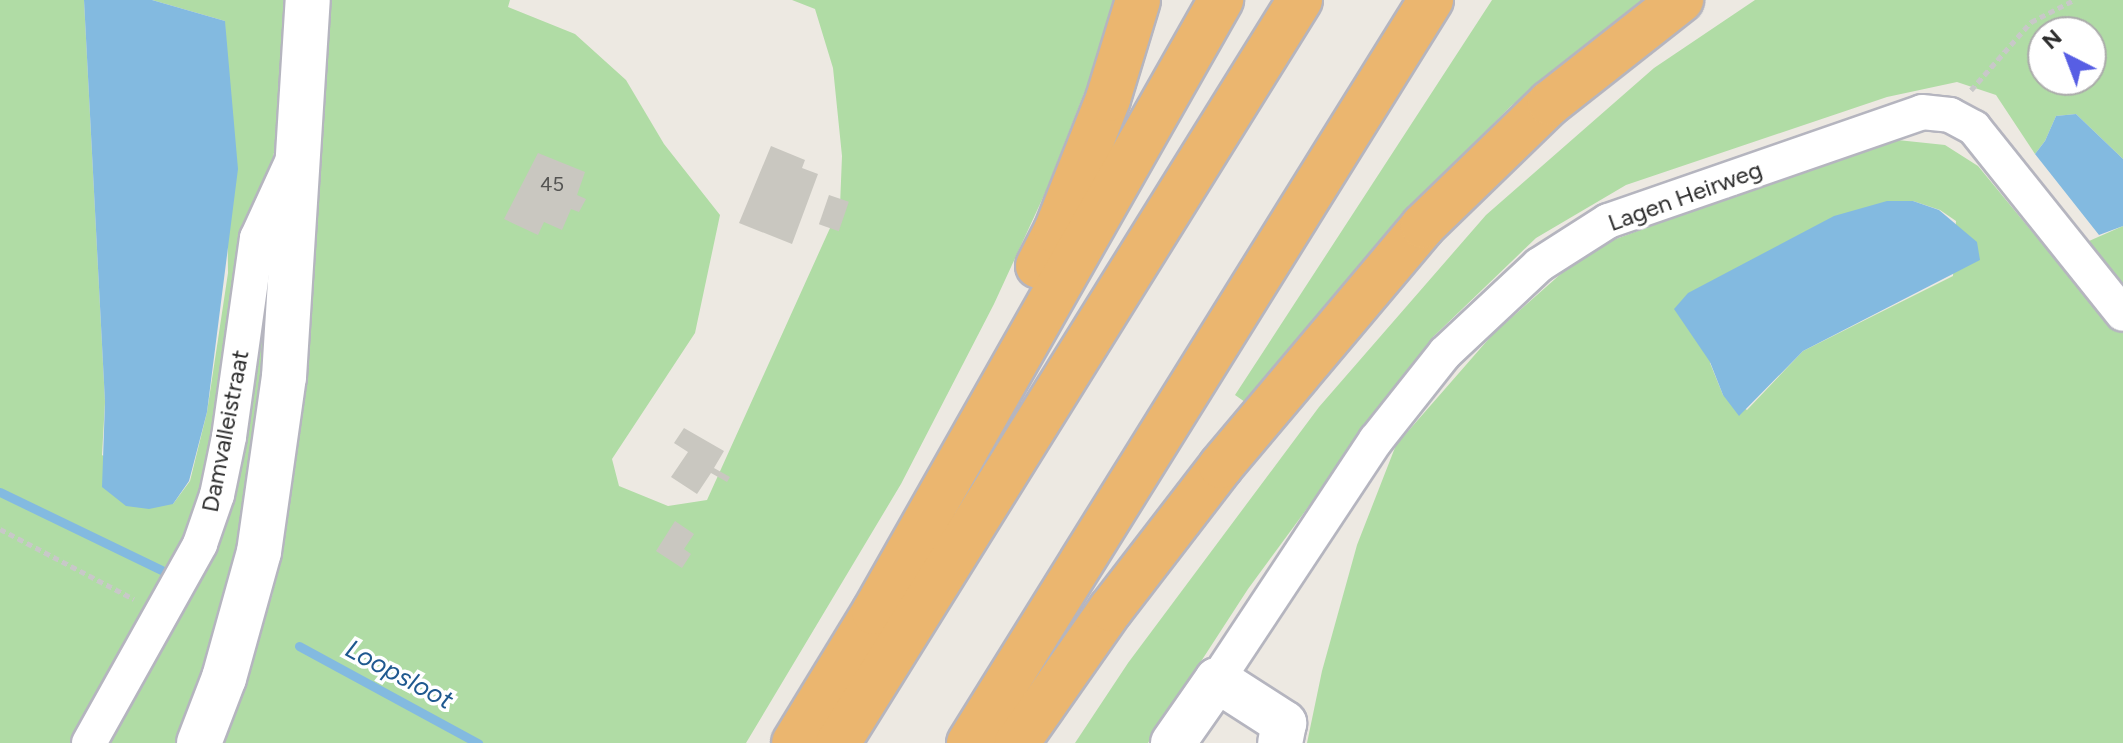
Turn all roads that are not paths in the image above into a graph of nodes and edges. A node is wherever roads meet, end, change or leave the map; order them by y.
1 (308, 0) edge
2 (1138, 0) edge
3 (1221, 0) edge
4 (1300, 0) edge
5 (1431, 0) edge
6 (1681, 0) edge
7 (299, 146) junction
8 (2123, 314) edge
9 (874, 612) junction
10 (1217, 680) junction
11 (89, 743) edge
12 (199, 743) edge
13 (794, 743) edge
14 (838, 743) edge
15 (969, 743) edge
16 (1017, 743) edge
17 (1173, 743) edge
18 (1280, 743) edge

1 - 7 street, Damvalleistraat
2 - 9 highway
3 - 9 highway
4 - 14 highway
5 - 15 highway
6 - 16 highway
7 - 11 street, Damvalleistraat
7 - 12 street, Damvalleistraat
8 - 10 street, Lagen Heirweg
9 - 13 highway
10 - 17 street
10 - 18 street

